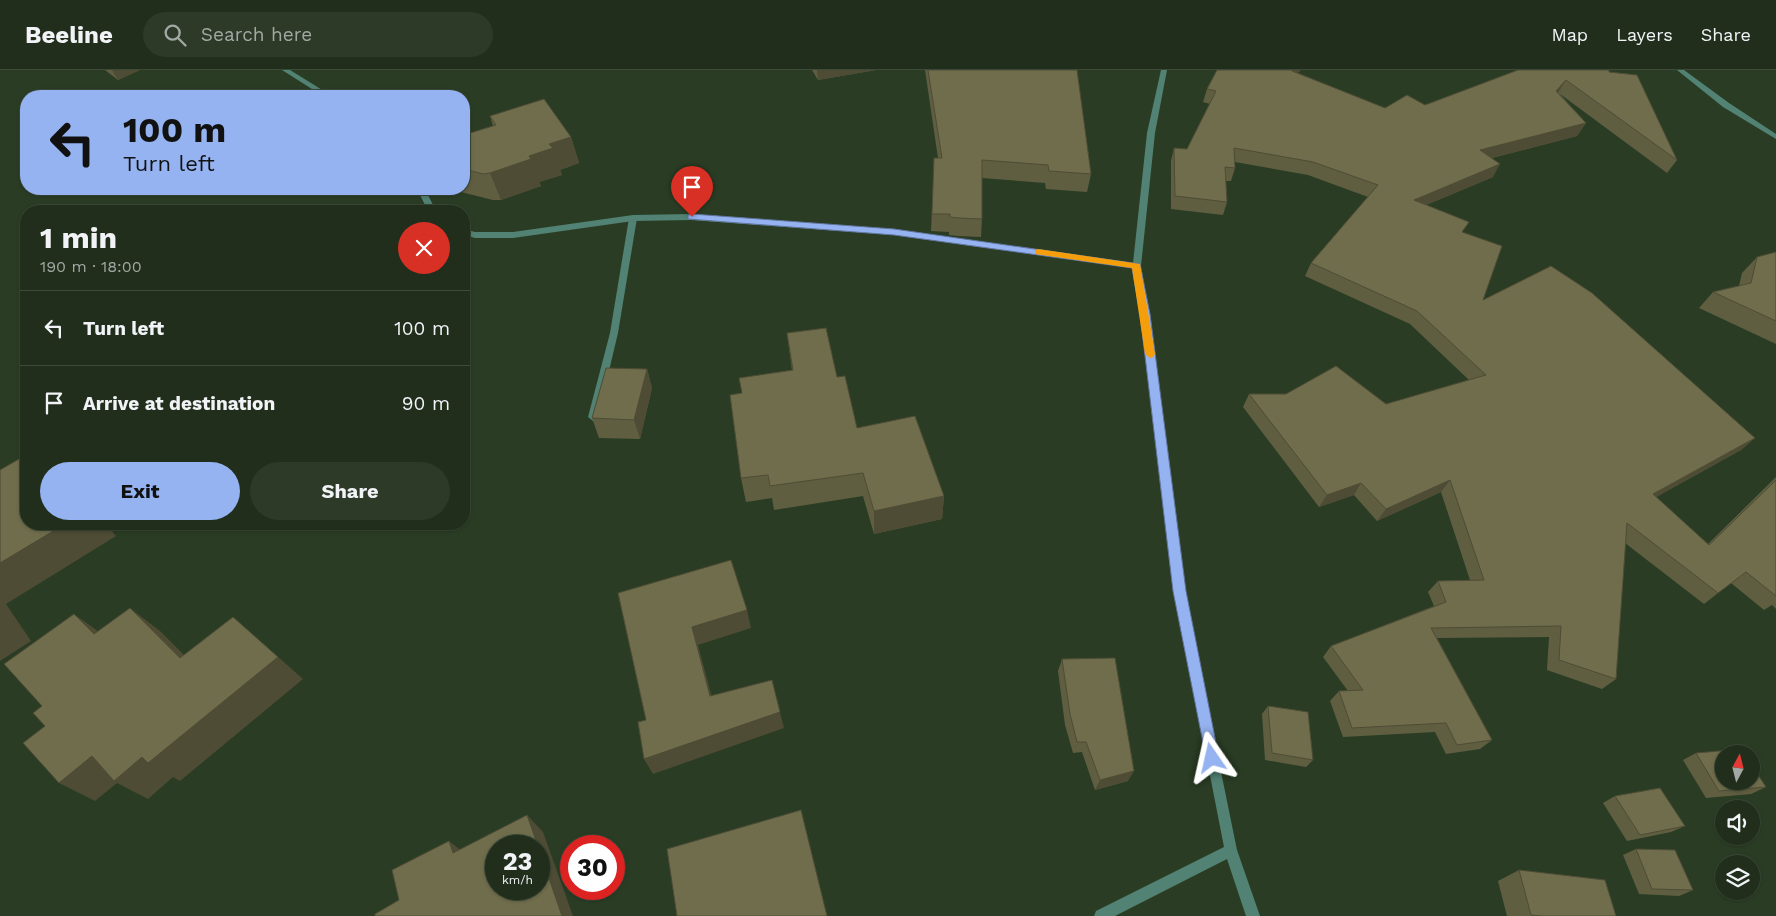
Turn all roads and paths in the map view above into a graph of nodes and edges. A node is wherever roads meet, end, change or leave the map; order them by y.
1 (285, 70) edge
2 (1164, 70) edge
3 (1680, 70) edge
4 (318, 90) edge
5 (1776, 138) edge
6 (633, 218) junction
7 (470, 234) edge
8 (1137, 266) junction
9 (592, 417) edge
10 (1231, 850) junction
11 (1101, 916) edge
12 (1253, 916) edge

1 - 4 street
2 - 8 street
3 - 5 street
6 - 7 street
6 - 8 street
6 - 9 street
8 - 10 street
10 - 11 street
10 - 12 street

